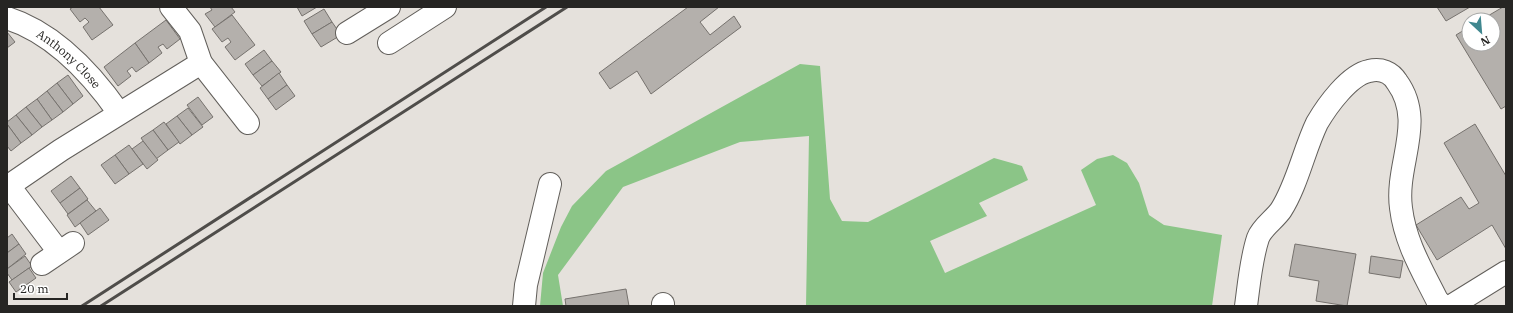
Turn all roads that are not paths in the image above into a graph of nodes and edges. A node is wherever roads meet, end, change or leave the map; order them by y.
1 (8, 7) edge
2 (172, 7) edge
3 (389, 7) edge
4 (445, 7) edge
5 (7, 12) edge
6 (365, 13) edge
7 (7, 18) edge
8 (348, 33) dead end
9 (389, 43) dead end
10 (202, 63) junction
11 (119, 113) junction
12 (248, 123) dead end
13 (550, 184) dead end
14 (8, 187) edge
15 (58, 253) dead end
16 (1506, 272) edge
17 (524, 306) edge
18 (1246, 306) edge
19 (1443, 306) edge
20 (1451, 306) edge

1 - 5 street
2 - 10 street
3 - 6 street
4 - 9 street
6 - 8 street
7 - 11 street, Anthony Close
10 - 11 street
10 - 12 street
11 - 14 street
13 - 17 street
14 - 15 street
16 - 20 street
18 - 19 street

